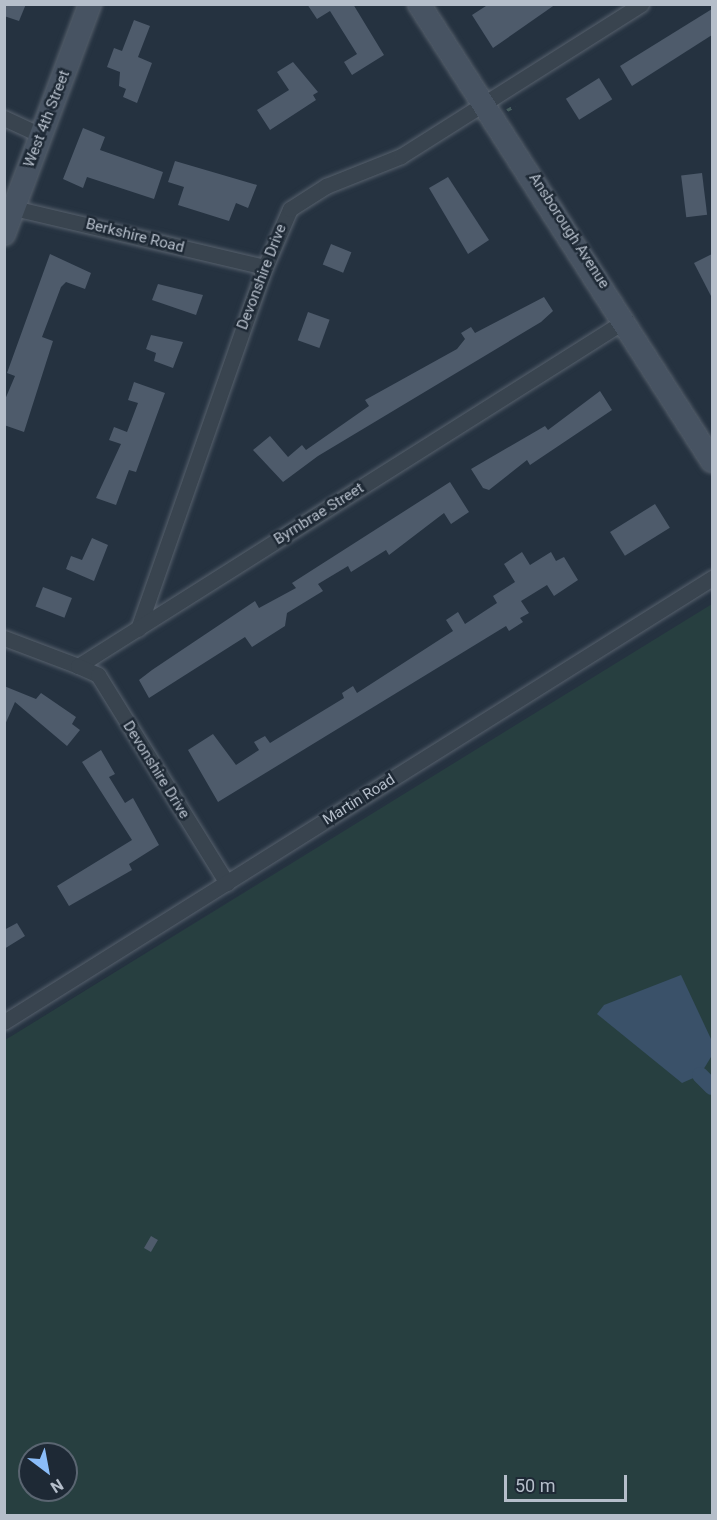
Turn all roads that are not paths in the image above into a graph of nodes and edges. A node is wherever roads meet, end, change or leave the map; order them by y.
1 (90, 4) edge
2 (419, 4) edge
3 (641, 4) edge
4 (485, 102) junction
5 (4, 118) edge
6 (40, 135) junction
7 (10, 206) edge
8 (4, 234) edge
9 (265, 267) junction
10 (626, 320) junction
11 (712, 461) edge
12 (712, 578) edge
13 (138, 629) junction
14 (4, 638) edge
15 (78, 666) junction
16 (226, 883) junction
17 (4, 1022) edge

1 - 6 main road, West 4th Street
2 - 4 main road, Ansborough Avenue
3 - 4 street, Devonshire Drive
4 - 9 street, Devonshire Drive
4 - 10 main road, Ansborough Avenue
5 - 6 street
6 - 7 main road, West 4th Street
7 - 8 main road, West 4th Street
7 - 9 street, Berkshire Road
9 - 13 street, Devonshire Drive
10 - 11 main road, Ansborough Avenue
10 - 13 street, Byrnbrae Street
12 - 16 street, Martin Road
13 - 15 street, Byrnbrae Street
14 - 15 street
15 - 16 street, Devonshire Drive
16 - 17 street, Martin Road

